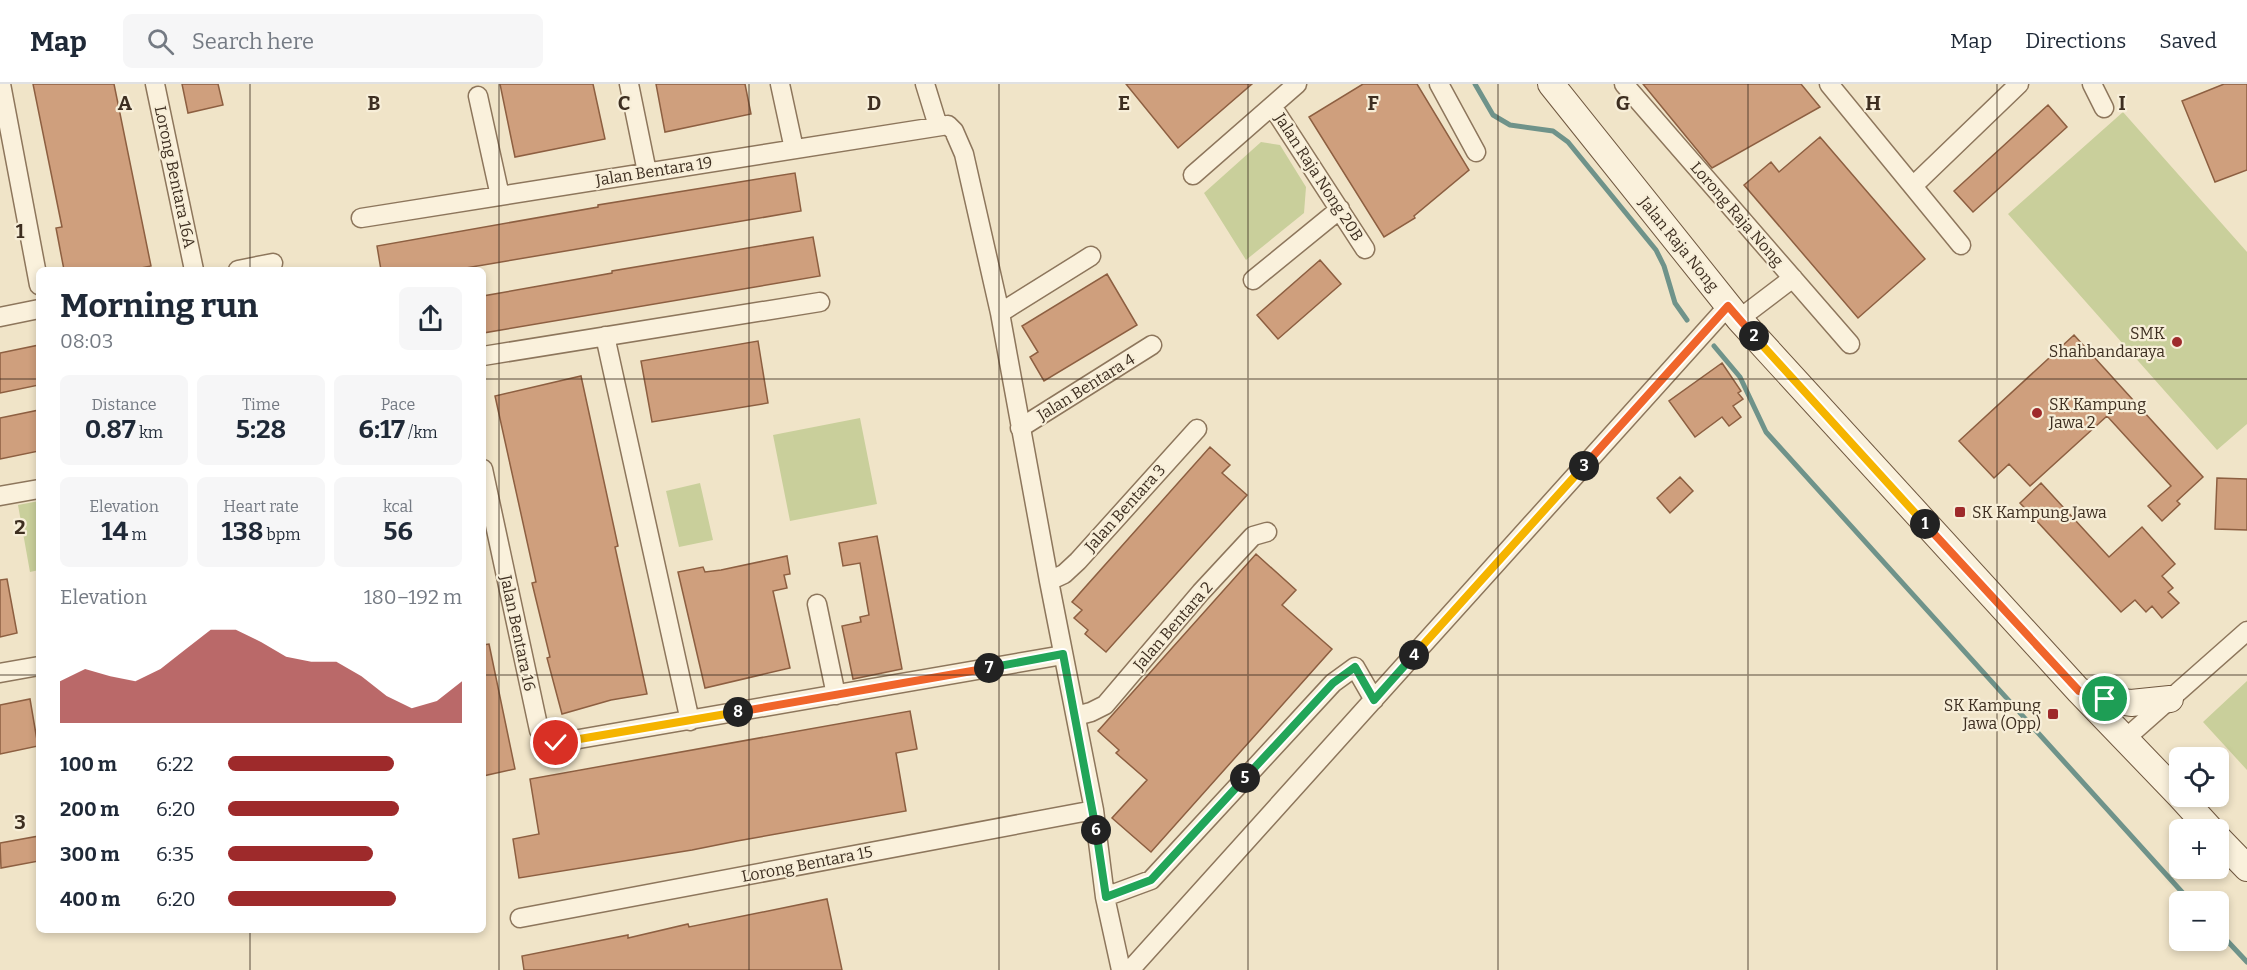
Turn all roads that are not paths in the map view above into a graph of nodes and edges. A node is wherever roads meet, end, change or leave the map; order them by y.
1 (1, 84) edge
2 (155, 84) edge
3 (629, 84) edge
4 (780, 84) edge
5 (925, 84) edge
6 (1297, 84) edge
7 (1439, 84) edge
8 (1551, 84) edge
9 (1624, 84) edge
10 (1829, 84) edge
11 (2019, 84) edge
12 (2092, 84) edge
13 (478, 96) dead end
14 (1272, 106) junction
15 (2104, 108) dead end
16 (943, 125) junction
17 (794, 149) junction
18 (1476, 152) dead end
19 (647, 172) junction
20 (1193, 176) dead end
21 (1913, 186) junction
22 (500, 196) junction
23 (1340, 209) junction
24 (361, 218) dead end
25 (1961, 245) dead end
26 (1365, 249) dead end
27 (1091, 256) dead end
28 (273, 263) dead end
29 (193, 267) edge
30 (252, 267) edge
31 (36, 269) edge
32 (1793, 278) junction
33 (1253, 280) dead end
34 (820, 302) dead end
35 (36, 310) edge
36 (1000, 313) junction
37 (1733, 313) junction
38 (0, 317) edge
39 (605, 336) junction
40 (1850, 344) dead end
41 (1152, 345) dead end
42 (486, 356) edge
43 (1020, 428) junction
44 (1197, 429) dead end
45 (486, 483) edge
46 (36, 490) edge
47 (0, 496) edge
48 (1268, 532) dead end
49 (1049, 581) junction
50 (817, 604) dead end
51 (2247, 631) edge
52 (1063, 654) junction
53 (36, 667) edge
54 (0, 674) edge
55 (2079, 691) junction
56 (836, 695) junction
57 (2170, 699) junction
58 (1374, 700) junction
59 (1076, 716) junction
60 (690, 721) junction
61 (2126, 738) junction
62 (2169, 784) edge
63 (2190, 807) edge
64 (1094, 810) junction
65 (2201, 819) edge
66 (2229, 849) edge
67 (2247, 868) edge
68 (1106, 897) junction
69 (520, 918) dead end
70 (1121, 970) edge
71 (1130, 970) edge

1 - 31 street
2 - 29 street, Lorong Bentara 16A
3 - 19 street
4 - 17 street
5 - 16 street
6 - 14 street
7 - 18 street
8 - 37 main road, Jalan Raja Nong
9 - 32 street, Lorong Raja Nong
10 - 21 street
11 - 21 street
12 - 15 street
13 - 22 street
14 - 20 street
14 - 23 street, Jalan Raja Nong 20B
16 - 17 street, Jalan Bentara 19
16 - 36 street
17 - 19 street, Jalan Bentara 19
19 - 22 street, Jalan Bentara 19
21 - 25 street
22 - 24 street, Jalan Bentara 19
23 - 26 street, Jalan Raja Nong 20B
23 - 33 street
27 - 36 street
28 - 30 street
32 - 37 street
32 - 40 street, Lorong Raja Nong
34 - 39 street
35 - 38 street
36 - 43 street
37 - 55 main road, Jalan Raja Nong
37 - 58 street
39 - 42 street
39 - 60 street
41 - 43 street, Jalan Bentara 4
43 - 49 street
44 - 49 street, Jalan Bentara 3
45 - 60 street, Jalan Bentara 16
46 - 47 street
48 - 59 street, Jalan Bentara 2
49 - 52 street
50 - 56 street
51 - 57 street
52 - 56 street, Jalan Bentara 16
52 - 59 street
53 - 54 street
55 - 57 main road
55 - 61 main road, Jalan Raja Nong
56 - 60 street, Jalan Bentara 16
57 - 61 street
58 - 68 street
58 - 71 street
59 - 64 street
61 - 62 main road, Jalan Raja Nong
63 - 65 main road, Jalan Raja Nong
64 - 68 street
64 - 69 street, Lorong Bentara 15
66 - 67 main road
68 - 70 street

